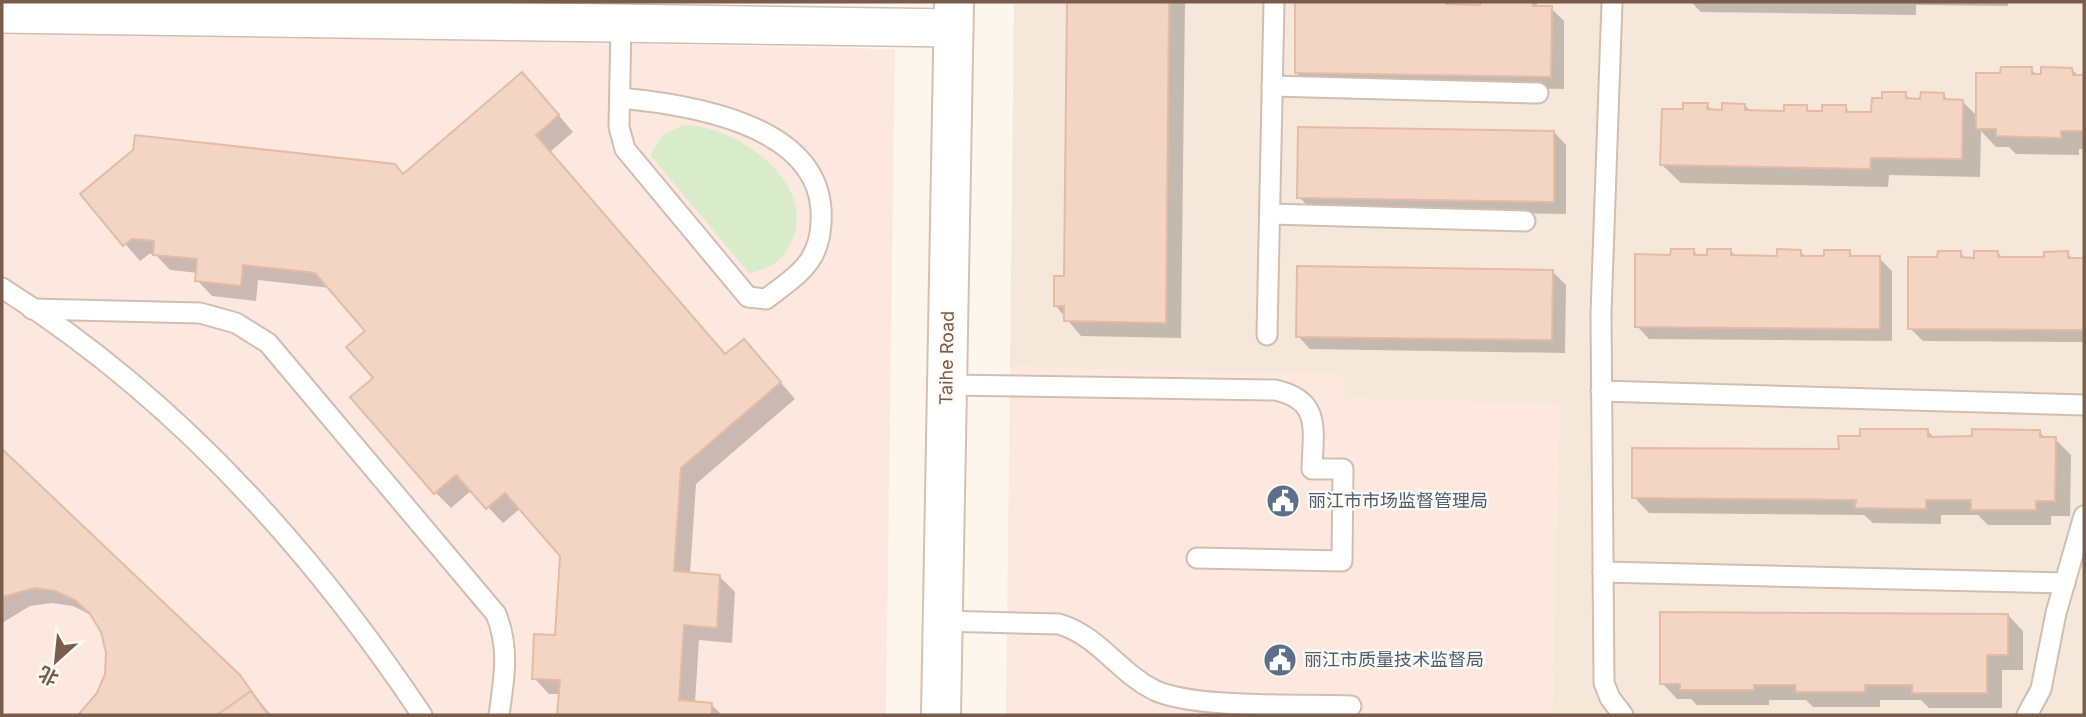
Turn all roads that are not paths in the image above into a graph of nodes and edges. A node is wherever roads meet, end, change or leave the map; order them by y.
1 (1274, 2) edge
2 (1612, 2) edge
3 (2, 14) edge
4 (954, 15) edge
5 (621, 23) junction
6 (1272, 86) junction
7 (1538, 93) dead end
8 (620, 98) junction
9 (1270, 214) junction
10 (1525, 220) dead end
11 (2, 288) edge
12 (32, 309) junction
13 (1267, 335) dead end
14 (947, 385) junction
15 (1601, 391) junction
16 (2084, 405) edge
17 (2084, 516) edge
18 (1197, 558) dead end
19 (1603, 572) junction
20 (2065, 583) junction
21 (942, 621) junction
22 (1351, 706) dead end
23 (422, 715) edge
24 (499, 715) edge
25 (941, 715) edge
26 (1623, 715) edge
27 (2027, 715) edge

1 - 6 lane
2 - 15 lane
3 - 5 street
4 - 5 street
4 - 14 street, Taihe Road
5 - 8 lane
6 - 7 lane
6 - 9 lane
8 - 8 lane
9 - 10 lane
9 - 13 lane
11 - 12 lane
12 - 23 lane
12 - 24 lane
14 - 18 lane
14 - 21 street, Taihe Road
15 - 16 lane
15 - 19 lane
17 - 20 lane
19 - 20 lane
19 - 26 lane
20 - 27 lane
21 - 22 lane
21 - 25 street, Taihe Road

